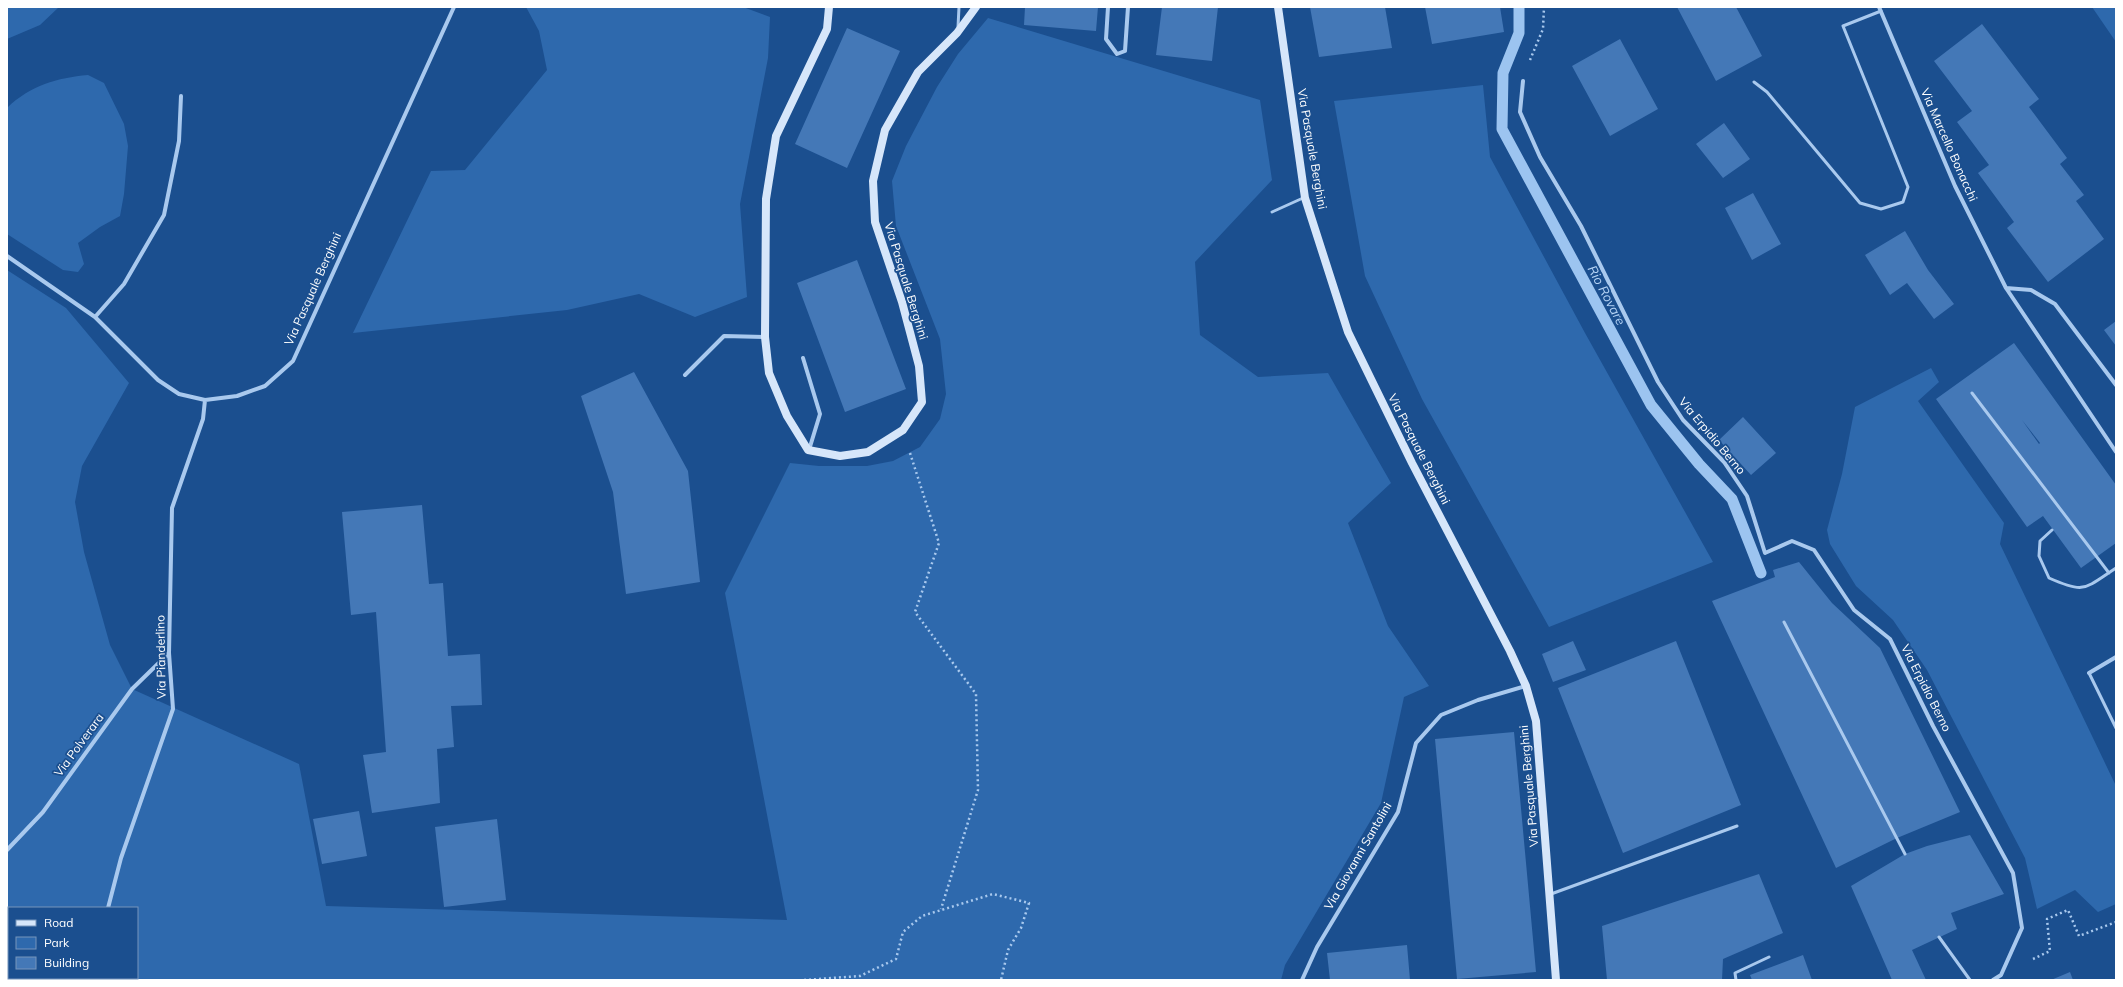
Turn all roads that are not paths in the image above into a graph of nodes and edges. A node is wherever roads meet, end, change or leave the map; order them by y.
1 (454, 7) edge
2 (829, 7) edge
3 (959, 7) edge
4 (976, 7) edge
5 (1108, 7) edge
6 (1128, 7) edge
7 (1278, 7) edge
8 (1880, 9) edge
9 (957, 33) junction
10 (1523, 81) road end
11 (1754, 82) dead end
12 (181, 96) dead end
13 (1305, 198) junction
14 (1272, 212) dead end
15 (7, 256) edge
16 (2006, 288) junction
17 (95, 317) junction
18 (766, 338) junction
19 (803, 358) dead end
20 (685, 374) dead end
21 (2116, 385) edge
22 (1972, 394) dead end
23 (205, 400) junction
24 (808, 450) junction
25 (2116, 452) edge
26 (2052, 530) dead end
27 (2116, 568) edge
28 (2109, 573) junction
29 (1784, 622) dead end
30 (169, 654) junction
31 (2116, 657) edge
32 (2090, 673) joint
33 (1526, 686) junction
34 (2116, 728) edge
35 (1737, 826) dead end
36 (7, 850) edge
37 (1905, 854) dead end
38 (1550, 894) junction
39 (108, 907) edge
40 (1939, 937) dead end
41 (1769, 957) dead end
42 (1302, 980) edge
43 (1556, 980) edge
44 (1736, 980) edge
45 (1970, 980) edge
46 (1992, 980) edge

1 - 23 street, Via Pasquale Berghini
2 - 18 street
3 - 9 lane
4 - 9 street, Via Pasquale Berghini
5 - 6 street
7 - 13 street, Via Pasquale Berghini
8 - 11 lane
8 - 16 street, Via Marcello Bonacchi
9 - 24 street, Via Pasquale Berghini
10 - 46 street, Via Erpidio Berno
12 - 17 street
13 - 14 lane
13 - 33 street, Via Pasquale Berghini
15 - 17 street, Via Pasquale Berghini
16 - 21 street
16 - 25 street, Via Marcello Bonacchi
17 - 23 street, Via Pasquale Berghini
18 - 20 street
18 - 24 street
19 - 24 street
22 - 28 lane
23 - 30 street, Via Pianderlino
26 - 28 lane
27 - 28 lane
29 - 37 lane
30 - 36 street, Via Polverara
30 - 39 street, Via Pianderlino
31 - 32 street
32 - 34 lane
33 - 38 street, Via Pasquale Berghini
33 - 42 street, Via Giovanni Santolini
35 - 38 lane
38 - 43 street, Via Pasquale Berghini
40 - 45 lane
41 - 44 lane

